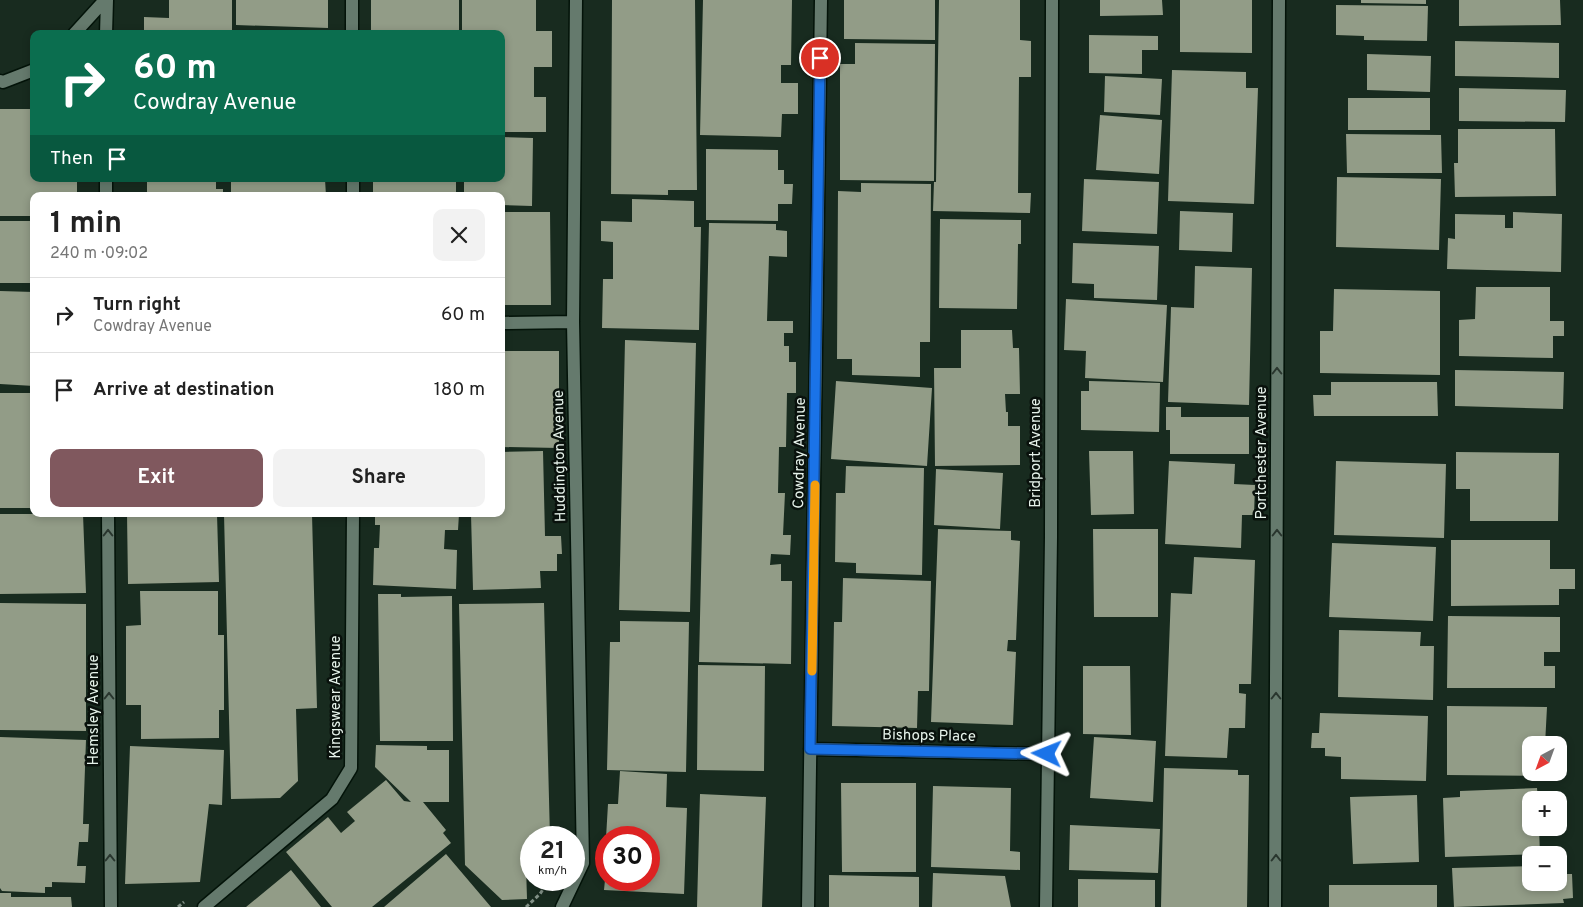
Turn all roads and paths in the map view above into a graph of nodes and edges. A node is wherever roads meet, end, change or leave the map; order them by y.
1 (106, 0) edge
2 (352, 0) edge
3 (576, 0) edge
4 (821, 0) edge
5 (1052, 0) edge
6 (1279, 0) edge
7 (78, 30) edge
8 (106, 30) edge
9 (352, 30) edge
10 (30, 72) edge
11 (0, 81) edge
12 (573, 322) junction
13 (505, 323) edge
14 (108, 517) edge
15 (353, 517) edge
16 (810, 749) junction
17 (1047, 754) junction
18 (542, 891) edge
19 (186, 901) dead end
20 (110, 907) edge
21 (178, 907) edge
22 (204, 907) edge
23 (526, 907) edge
24 (562, 907) edge
25 (808, 907) edge
26 (1046, 907) edge
27 (1275, 907) edge

1 - 7 street
1 - 8 street
2 - 9 street
3 - 12 street, Huddington Avenue
4 - 16 street, Cowdray Avenue
5 - 17 street, Bridport Avenue
27 -> 6 street, Portchester Avenue
10 - 11 street
12 - 13 street
12 - 24 street, Huddington Avenue
20 -> 14 street, Hemsley Avenue
15 - 22 street, Kingswear Avenue
16 - 17 street, Bishops Place
16 - 25 street, Cowdray Avenue
17 - 26 street, Bridport Avenue
18 - 23 path
19 - 21 path

